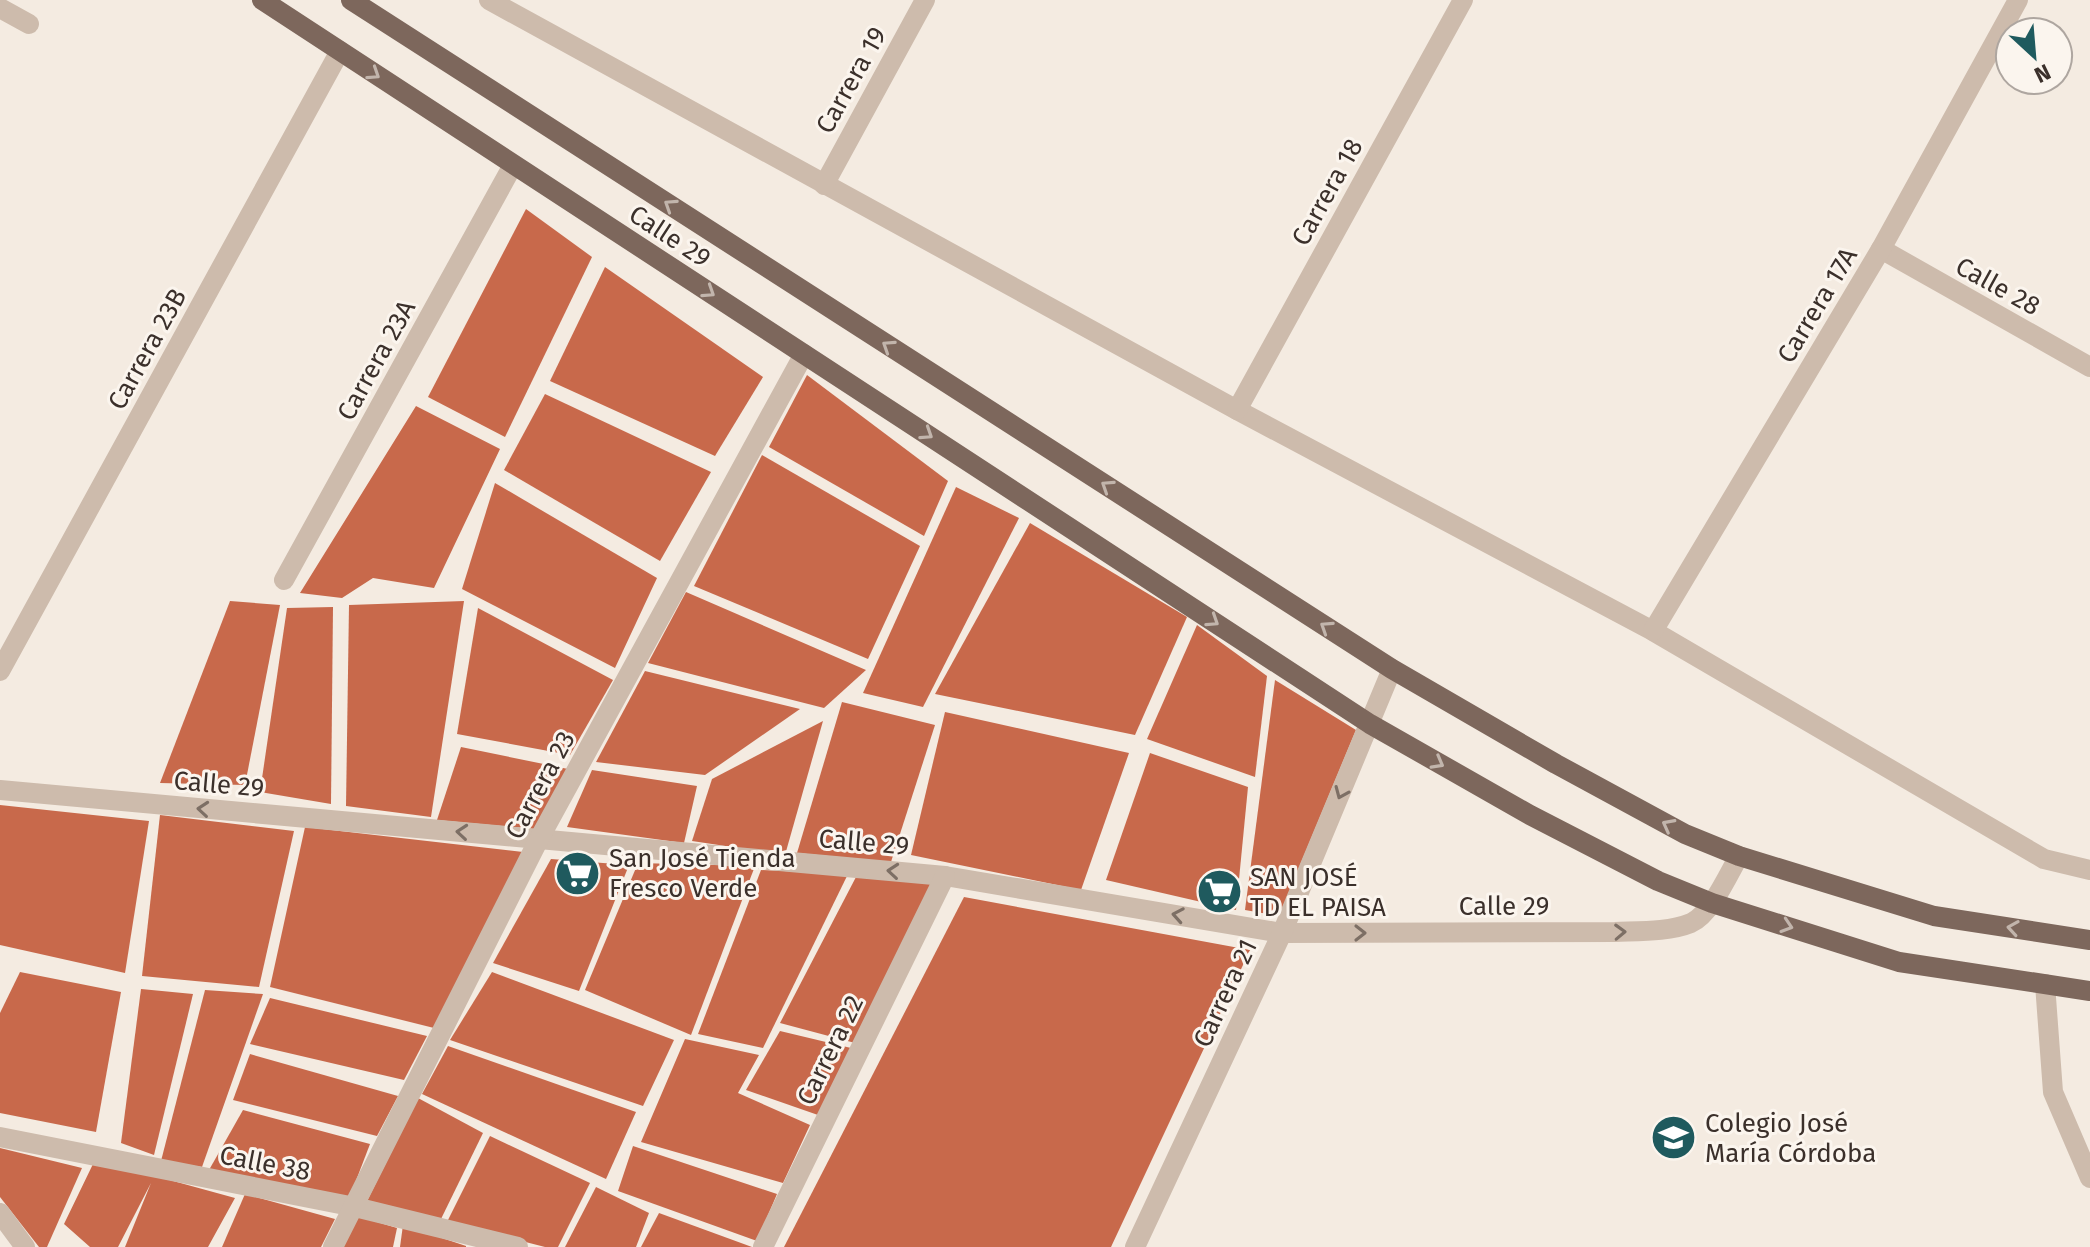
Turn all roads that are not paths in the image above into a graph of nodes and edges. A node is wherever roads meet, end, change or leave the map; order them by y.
1 (262, 0) edge
2 (351, 0) edge
3 (489, 0) edge
4 (925, 0) edge
5 (1463, 0) edge
6 (2018, 0) edge
7 (378, 7) edge
8 (0, 8) edge
9 (29, 24) dead end
10 (340, 51) junction
11 (513, 165) junction
12 (824, 185) junction
13 (1881, 249) junction
14 (804, 354) junction
15 (2090, 367) edge
16 (1237, 410) junction
17 (284, 580) dead end
18 (1653, 631) junction
19 (1392, 669) junction
20 (0, 671) edge
21 (1370, 724) junction
22 (0, 790) edge
23 (539, 839) junction
24 (1739, 856) junction
25 (2090, 870) edge
26 (945, 876) junction
27 (1712, 903) junction
28 (1282, 933) junction
29 (2090, 940) edge
30 (2045, 984) junction
31 (2090, 991) edge
32 (0, 1137) edge
33 (2090, 1178) edge
34 (355, 1207) junction
35 (0, 1213) edge
36 (25, 1247) edge
37 (333, 1247) edge
38 (518, 1247) edge
39 (763, 1247) edge
40 (1135, 1247) edge

1 - 10 main road, Calle 29
2 - 7 main road, Calle 29
3 - 12 street
4 - 12 street, Carrera 19
5 - 16 street, Carrera 18
6 - 13 street, Carrera 17A
19 -> 7 main road, Calle 29
8 - 9 street
10 -> 11 main road, Calle 29
10 - 20 street, Carrera 23B
11 -> 14 main road, Calle 29
11 - 17 street, Carrera 23A
12 - 16 street
13 - 15 street, Calle 28
13 - 18 street, Carrera 17A
14 -> 21 main road, Calle 29
14 - 23 street, Carrera 23
16 - 18 street
18 - 25 street
19 - 21 street, Carrera 21
24 -> 19 main road, Calle 29
21 -> 27 main road, Calle 29
21 -> 28 street, Carrera 21
23 -> 22 street, Calle 29
26 -> 23 street, Calle 29
23 - 34 street, Carrera 23
24 - 27 street, Calle 29
29 -> 24 main road, Calle 29
28 -> 26 street, Calle 29
26 - 39 street, Carrera 22
28 -> 27 street, Calle 29
27 -> 30 main road, Calle 29
28 - 40 street, Carrera 21
30 - 31 main road, Calle 29
30 - 33 street
32 - 34 street, Calle 38
34 - 37 street, Carrera 23
34 - 38 street, Calle 38
35 - 36 street

